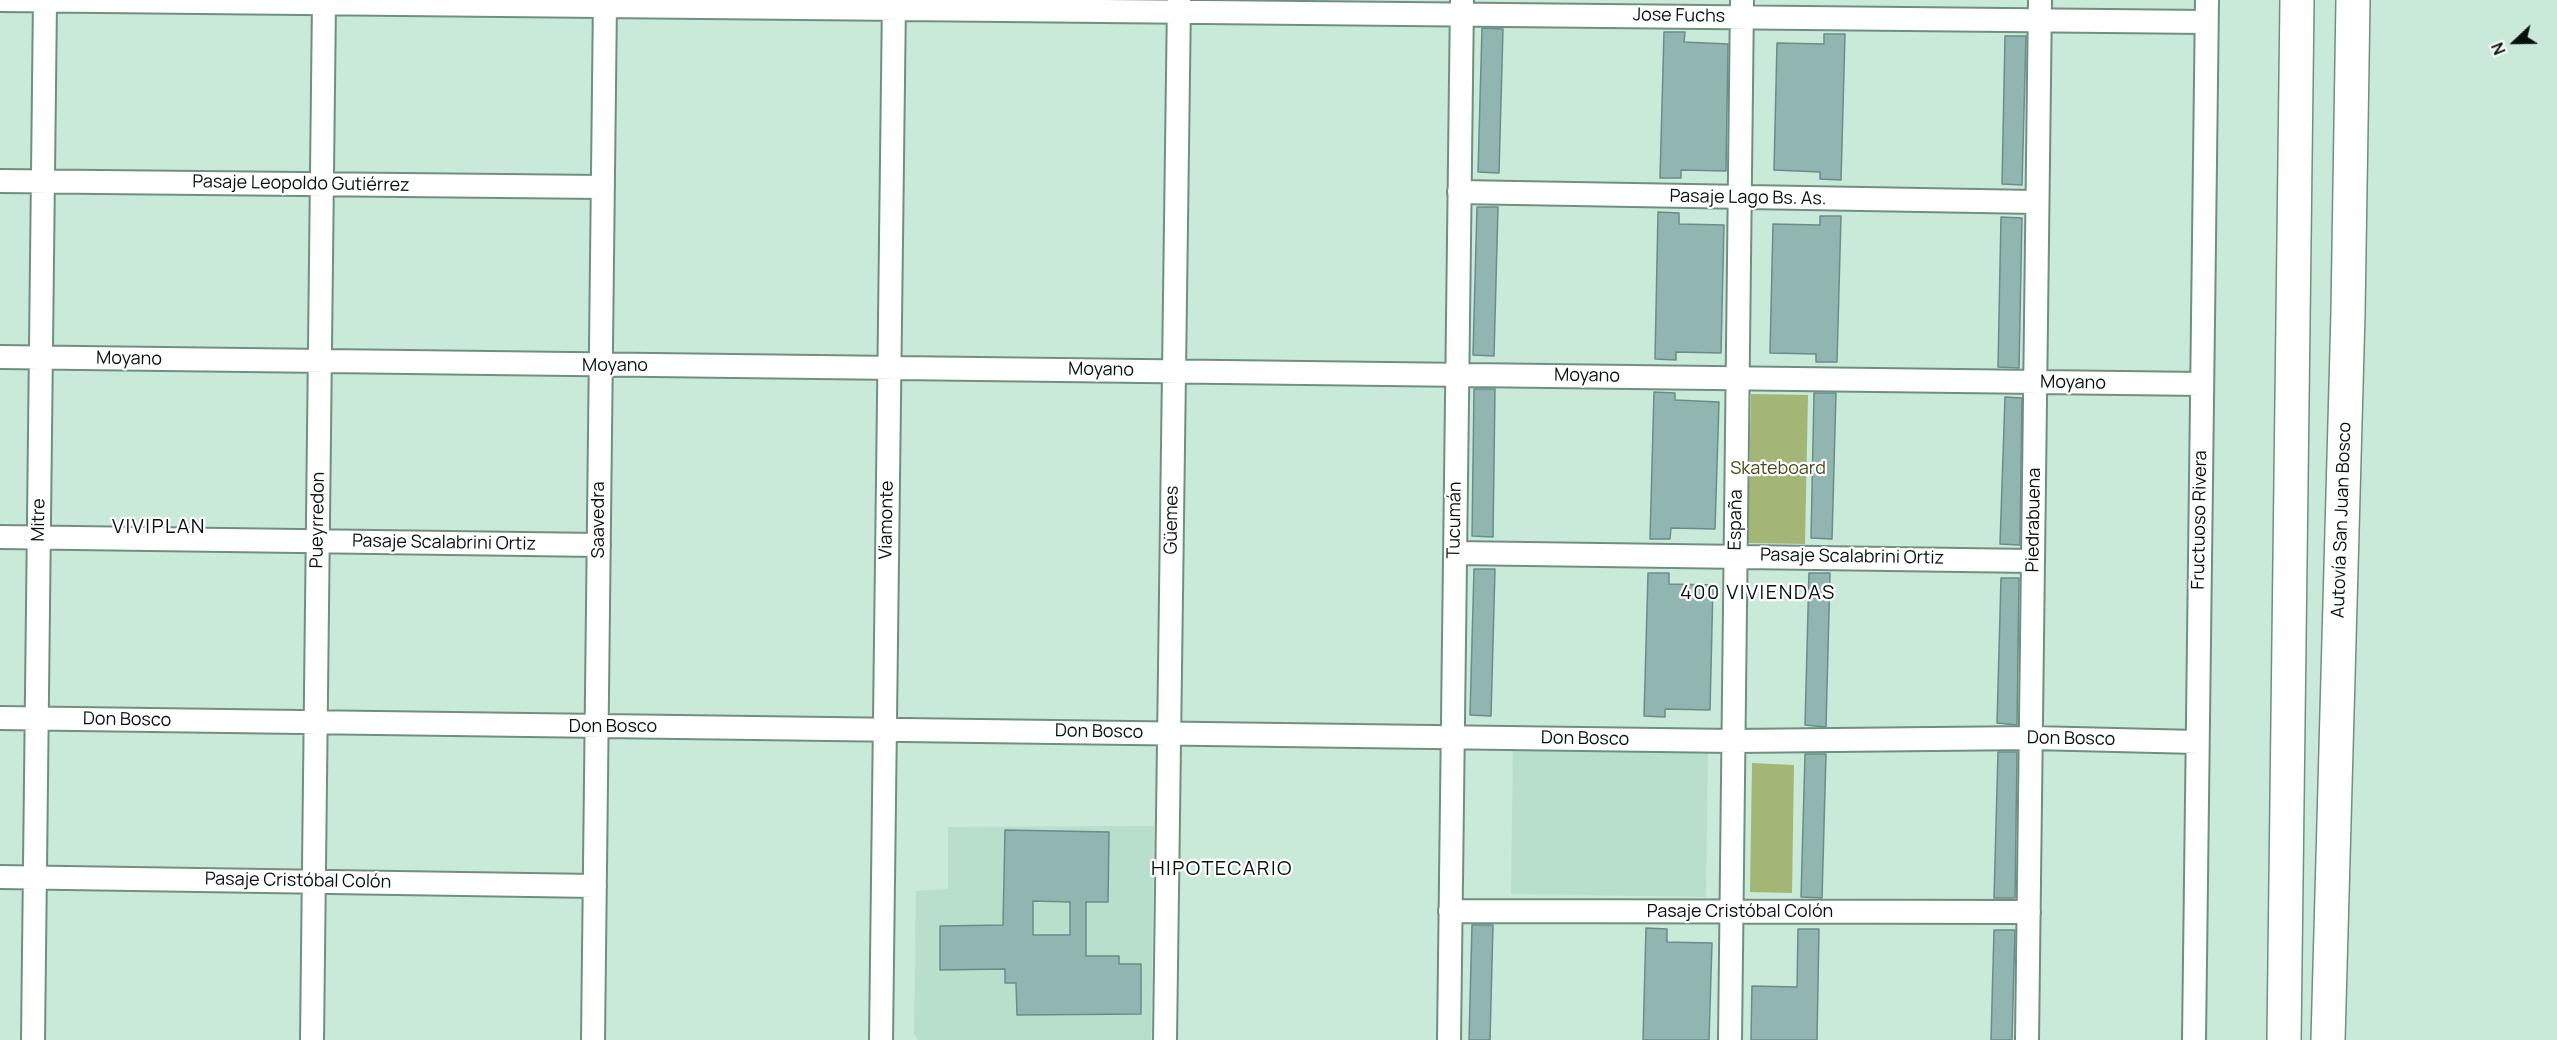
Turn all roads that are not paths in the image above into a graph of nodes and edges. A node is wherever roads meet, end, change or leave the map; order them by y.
1 (0, 0) edge
2 (45, 0) edge
3 (2297, 0) edge
4 (2352, 0) edge
5 (324, 2) edge
6 (605, 4) edge
7 (894, 4) edge
8 (1179, 5) edge
9 (1462, 7) edge
10 (1742, 9) edge
11 (2040, 10) edge
12 (2206, 11) edge
13 (0, 181) edge
14 (43, 181) junction
15 (322, 184) junction
16 (603, 187) junction
17 (1459, 192) junction
18 (1739, 198) junction
19 (2036, 202) junction
20 (0, 357) edge
21 (40, 357) junction
22 (320, 362) junction
23 (600, 366) junction
24 (889, 366) junction
25 (1174, 371) junction
26 (1457, 374) junction
27 (1737, 379) junction
28 (2035, 382) junction
29 (2202, 384) junction
30 (0, 537) edge
31 (38, 538) junction
32 (318, 542) junction
33 (599, 545) junction
34 (1455, 553) junction
35 (1735, 555) junction
36 (2033, 561) junction
37 (0, 718) edge
38 (36, 719) junction
39 (316, 723) junction
40 (597, 728) junction
41 (885, 728) junction
42 (1169, 733) junction
43 (1453, 736) junction
44 (2033, 738) junction
45 (1733, 741) junction
46 (2197, 742) junction
47 (0, 877) edge
48 (35, 877) junction
49 (314, 882) junction
50 (595, 886) junction
51 (1450, 911) junction
52 (1734, 912) junction
53 (2029, 912) junction
54 (33, 1040) edge
55 (312, 1040) edge
56 (593, 1040) edge
57 (881, 1040) edge
58 (1165, 1040) edge
59 (1449, 1040) edge
60 (1731, 1040) edge
61 (2027, 1040) edge
62 (2194, 1040) edge
63 (2284, 1040) edge
64 (2328, 1040) edge

1 - 2 street, Jose Fuchs
2 - 5 street, Jose Fuchs
2 - 14 street, Mitre
3 - 63 main road
4 - 64 main road, Autovía San Juan Bosco
5 - 6 street, Jose Fuchs
5 - 15 street, Pueyrredon
6 - 7 street, Jose Fuchs
6 - 16 street, Saavedra
7 - 8 street, Jose Fuchs
7 - 24 street, Viamonte
8 - 9 street, Jose Fuchs
8 - 25 street, Güemes
9 - 10 street, Jose Fuchs
9 - 17 street, Tucumán
10 - 11 street, Jose Fuchs
10 - 18 street, España
11 - 12 street, Jose Fuchs
11 - 19 street, Piedrabuena
12 - 29 street, Fructuoso Rivera
13 - 14 street, Pasaje Leopoldo Gutiérrez
14 - 15 street, Pasaje Leopoldo Gutiérrez
14 - 21 street, Mitre
15 - 16 street, Pasaje Leopoldo Gutiérrez
15 - 22 street, Pueyrredon
16 - 23 street, Saavedra
17 - 18 street, Pasaje Lago Bs. As.
17 - 26 street, Tucumán
18 - 19 street, Pasaje Lago Bs. As.
18 - 27 street, España
19 - 28 street, Piedrabuena
20 - 21 street, Moyano
21 - 22 street, Moyano
21 - 31 street, Mitre
22 - 23 street, Moyano
22 - 32 street, Pueyrredon
23 - 24 street, Moyano
23 - 33 street, Saavedra
24 - 25 street, Moyano
24 - 41 street, Viamonte
25 - 26 street, Moyano
25 - 42 street, Güemes
26 - 27 street, Moyano
26 - 34 street, Tucumán
27 - 28 street, Moyano
27 - 35 street, España
28 - 29 street, Moyano
28 - 36 street, Piedrabuena
29 - 46 street, Fructuoso Rivera
30 - 31 street, Pasaje Scalabrini Ortiz
31 - 32 street, Pasaje Scalabrini Ortiz
31 - 38 street, Mitre
32 - 33 street, Pasaje Scalabrini Ortiz
32 - 39 street, Pueyrredon
33 - 40 street, Saavedra
34 - 35 street, Pasaje Scalabrini Ortiz
34 - 43 street, Tucumán
35 - 36 street, Pasaje Scalabrini Ortiz
35 - 45 street, España
36 - 44 street, Piedrabuena
37 - 38 street, Don Bosco
38 - 39 street, Don Bosco
38 - 48 street, Mitre
39 - 40 street, Don Bosco
39 - 49 street, Pueyrredon
40 - 41 street, Don Bosco
40 - 50 street, Saavedra
41 - 42 street, Don Bosco
41 - 57 street, Viamonte
42 - 43 street, Don Bosco
42 - 58 street, Güemes
43 - 45 street, Don Bosco
43 - 51 street, Tucumán
44 - 45 street, Don Bosco
44 - 46 street, Don Bosco
44 - 53 street, Piedrabuena
45 - 52 street, España
46 - 62 street, Fructuoso Rivera
47 - 48 street, Pasaje Cristóbal Colón
48 - 49 street, Pasaje Cristóbal Colón
48 - 54 street, Mitre
49 - 50 street, Pasaje Cristóbal Colón
49 - 55 street, Pueyrredon
50 - 56 street, Saavedra
51 - 52 street, Pasaje Cristóbal Colón
51 - 59 street, Tucumán
52 - 53 street, Pasaje Cristóbal Colón
52 - 60 street, España
53 - 61 street, Piedrabuena

